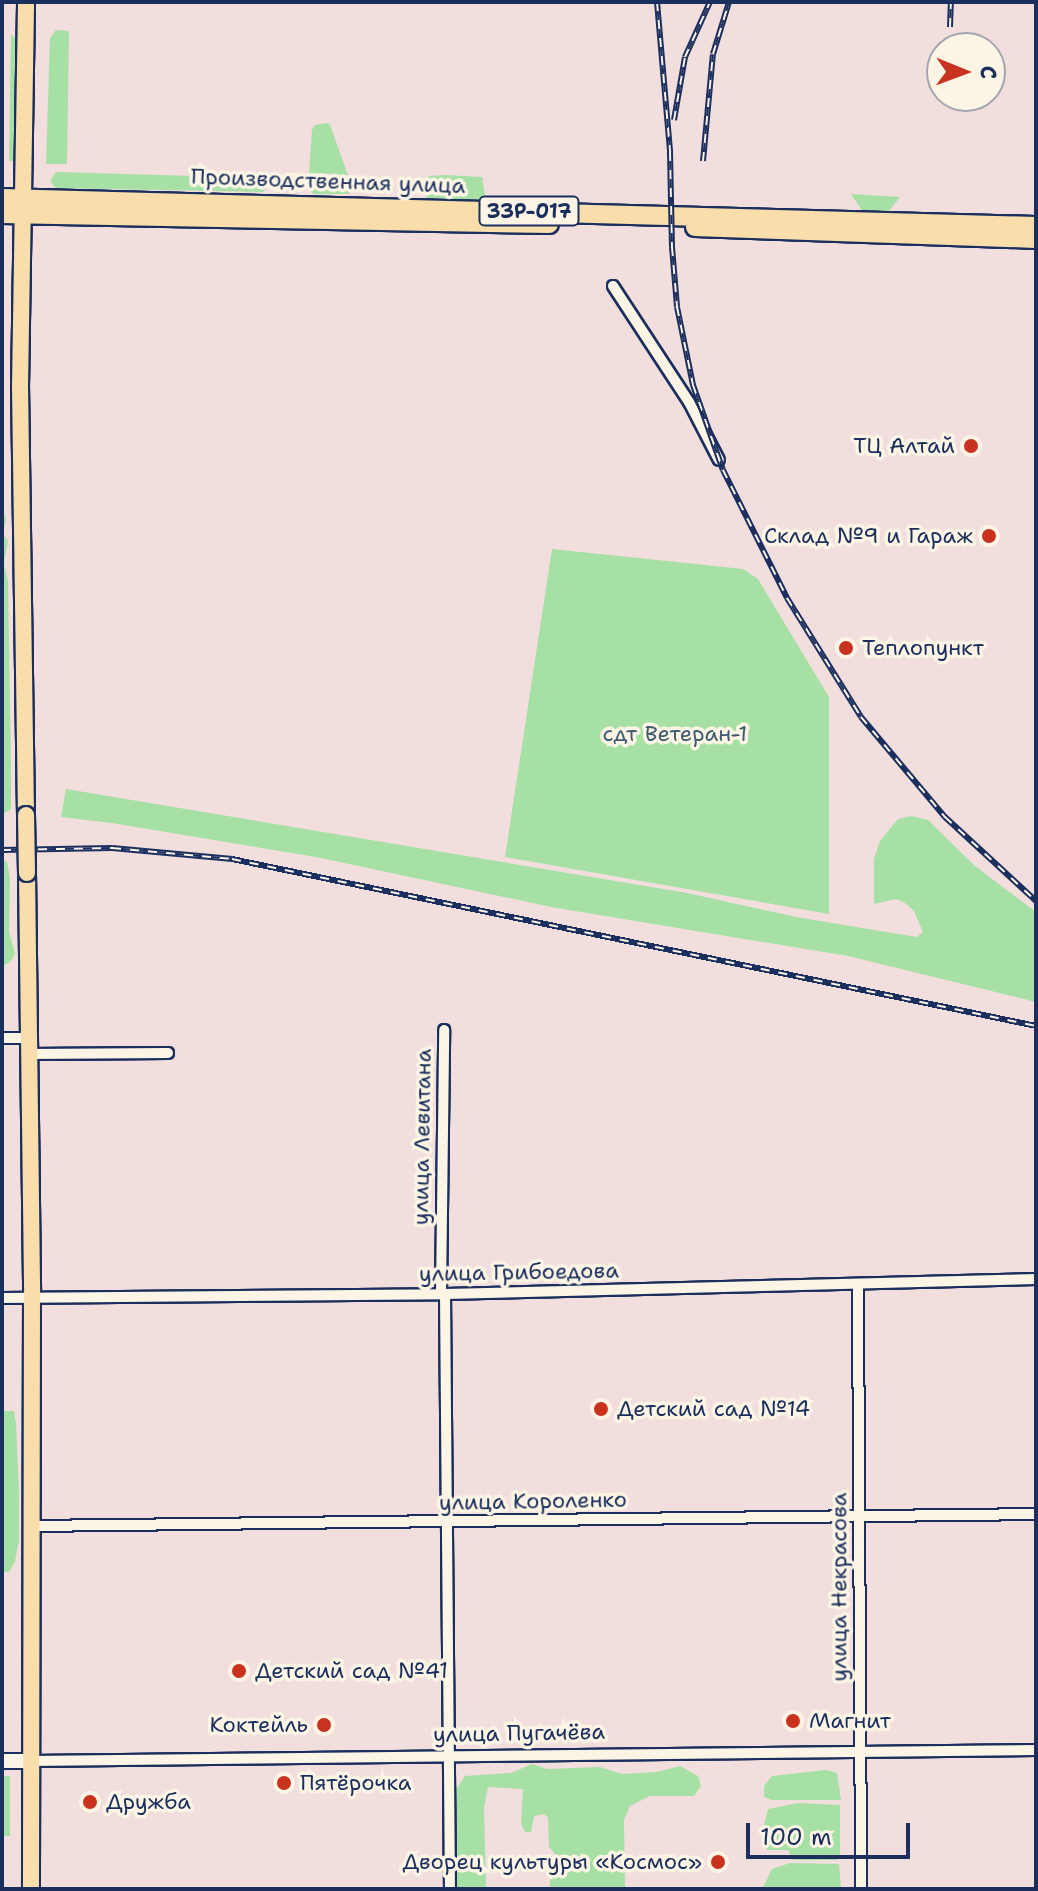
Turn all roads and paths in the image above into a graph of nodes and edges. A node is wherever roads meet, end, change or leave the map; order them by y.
1 (26, 2) edge
2 (2, 198) edge
3 (23, 205) junction
4 (2, 214) edge
5 (1036, 226) edge
6 (942, 229) junction
7 (1036, 239) edge
8 (613, 286) dead end
9 (719, 460) dead end
10 (444, 1030) dead end
11 (2, 1038) edge
12 (28, 1046) junction
13 (168, 1053) dead end
14 (1036, 1279) edge
15 (858, 1286) junction
16 (443, 1294) junction
17 (32, 1297) junction
18 (2, 1298) edge
19 (1036, 1514) edge
20 (859, 1516) junction
21 (446, 1522) junction
22 (31, 1526) junction
23 (1036, 1750) edge
24 (860, 1752) junction
25 (448, 1755) junction
26 (2, 1761) edge
27 (30, 1761) junction
28 (31, 1889) edge
29 (450, 1889) edge
30 (861, 1889) edge

1 - 3 main road
2 - 3 highway, Производственная улица / 33Р-017
3 - 4 highway, Производственная улица / 33Р-017
3 - 6 highway, Производственная улица / 33Р-017
3 - 12 main road, bridge
5 - 6 highway, Производственная улица / 33Р-017
6 - 7 highway, Производственная улица / 33Р-017
8 - 9 street
10 - 16 street, улица Левитана
11 - 12 street
12 - 13 street
12 - 17 main road
14 - 15 street, улица Грибоедова
15 - 16 street, улица Грибоедова
15 - 20 street, улица Некрасова
16 - 17 street, улица Грибоедова
16 - 21 street, улица Левитана
17 - 18 street, улица Грибоедова
17 - 22 main road
19 - 20 street, улица Короленко
20 - 21 street, улица Короленко
20 - 24 street, улица Некрасова
21 - 22 street, улица Короленко
21 - 25 street, улица Левитана
22 - 27 main road
23 - 24 street, улица Пугачёва
24 - 25 street, улица Пугачёва
24 - 30 street, улица Некрасова
25 - 27 street, улица Пугачёва
25 - 29 street, улица Левитана
26 - 27 street, улица Пугачёва
27 - 28 main road

